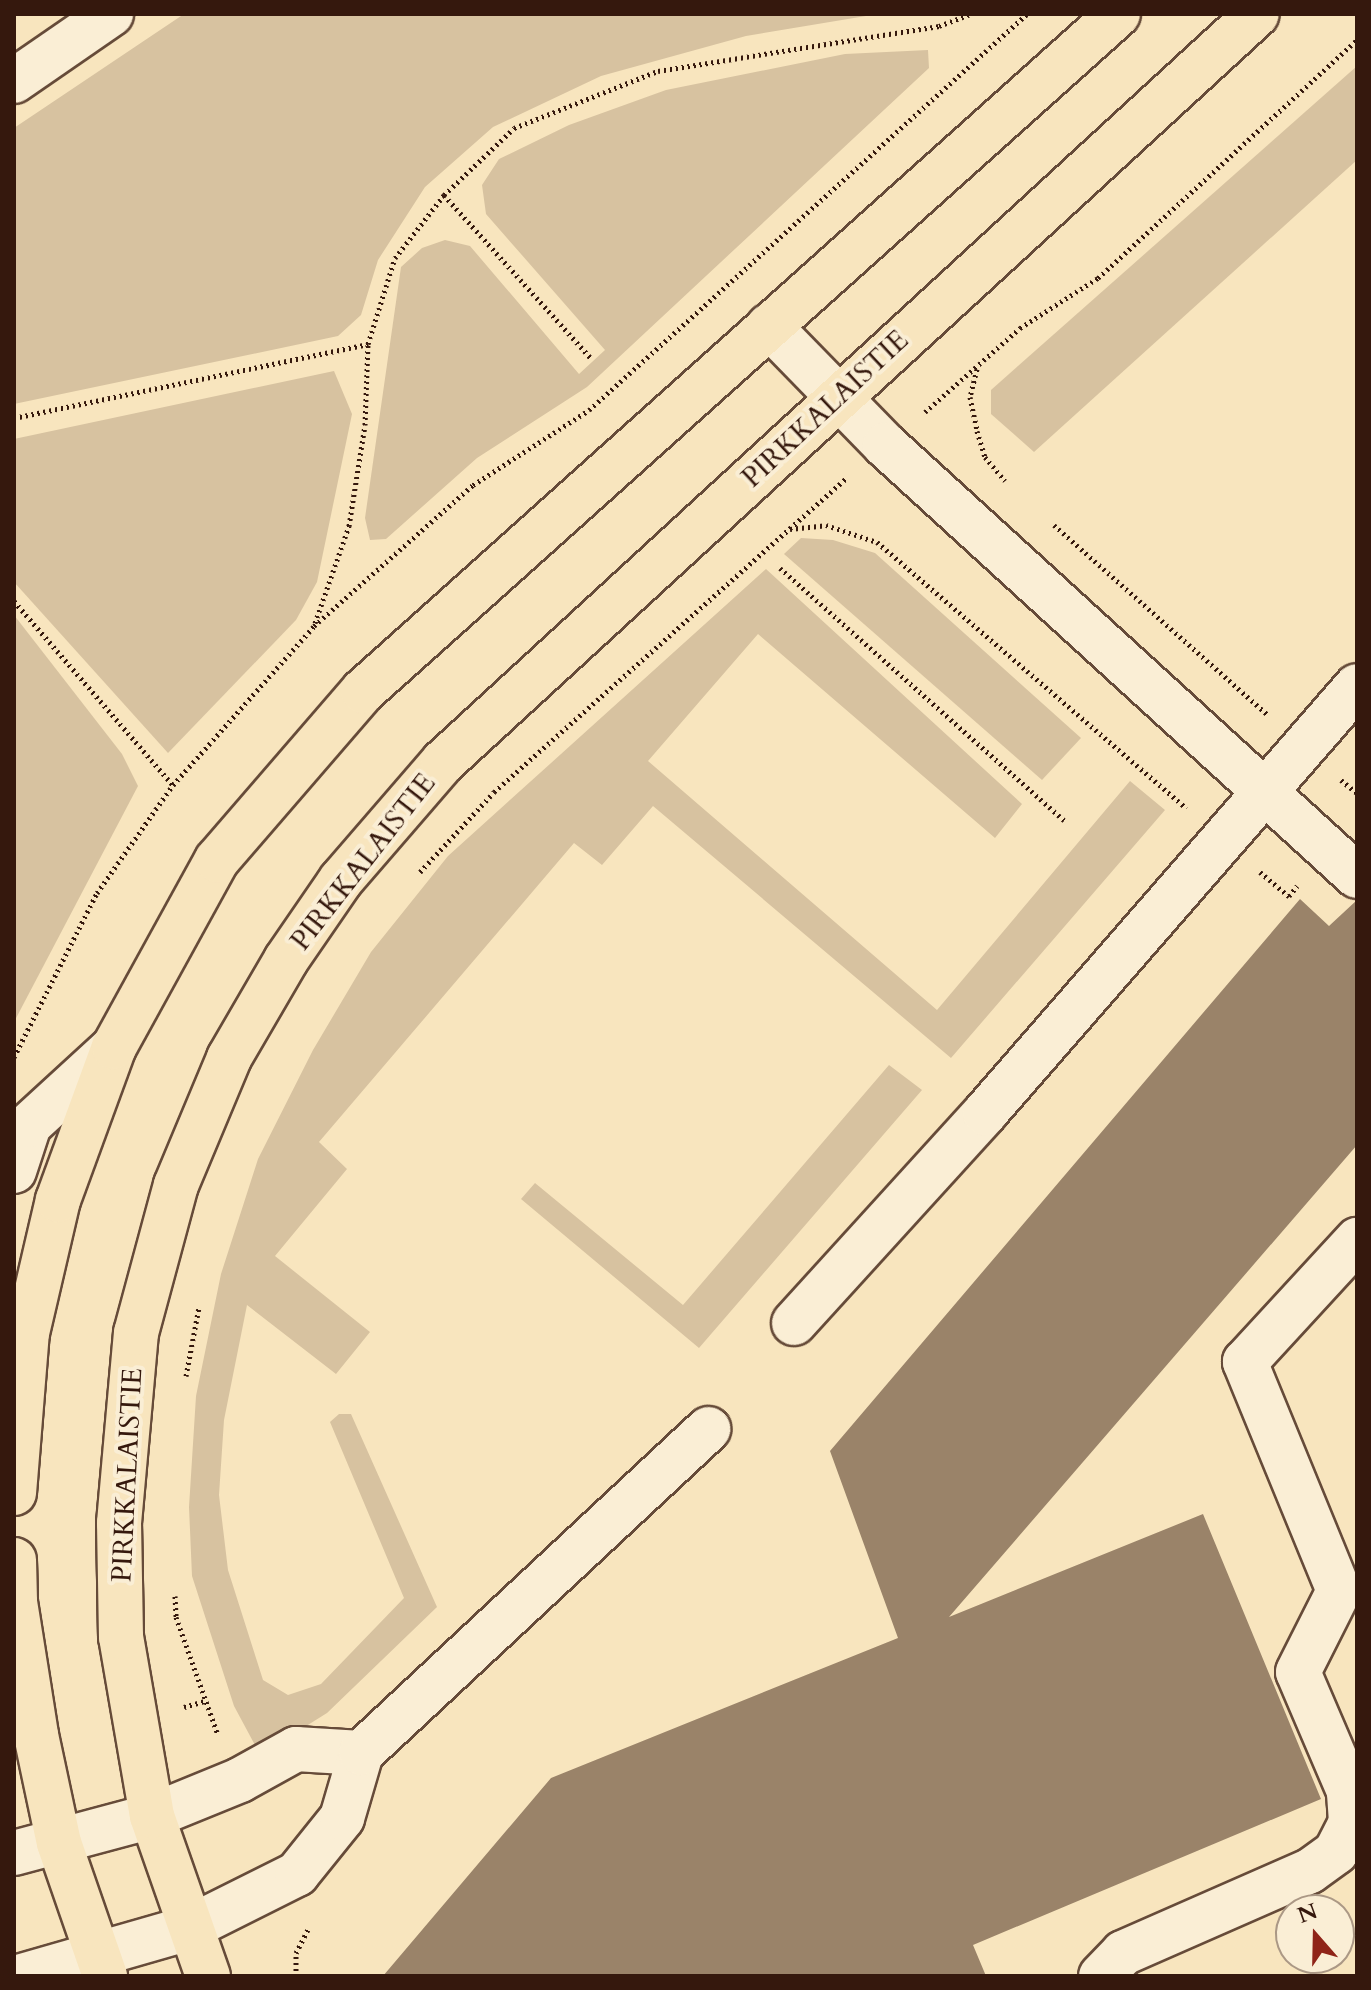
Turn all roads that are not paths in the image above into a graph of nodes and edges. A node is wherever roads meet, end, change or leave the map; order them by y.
1 (111, 14) edge
2 (1118, 14) edge
3 (1257, 14) edge
4 (14, 81) edge
5 (769, 326) junction
6 (836, 397) junction
7 (1357, 686) edge
8 (1265, 794) junction
9 (1342, 863) edge
10 (114, 1047) junction
11 (14, 1171) edge
12 (1357, 1240) edge
13 (794, 1323) dead end
14 (708, 1429) dead end
15 (14, 1493) edge
16 (14, 1560) edge
17 (361, 1753) junction
18 (152, 1816) junction
19 (59, 1843) junction
20 (14, 1853) edge
21 (189, 1928) junction
22 (102, 1967) edge
23 (22, 1976) edge
24 (208, 1976) edge
25 (1101, 1976) edge

1 - 4 street
2 - 5 main road
3 - 6 main road, PIRKKALAISTIE
5 - 6 street
5 - 10 main road
6 - 8 street
6 - 18 main road, PIRKKALAISTIE
7 - 8 street
8 - 9 street
8 - 13 street
10 - 11 street
10 - 15 main road
12 - 25 street
14 - 17 street
16 - 19 main road
17 - 18 street
17 - 21 street
18 - 19 street
18 - 21 main road, PIRKKALAISTIE
19 - 20 street
19 - 22 main road
21 - 22 street
21 - 24 main road, PIRKKALAISTIE
22 - 23 street

